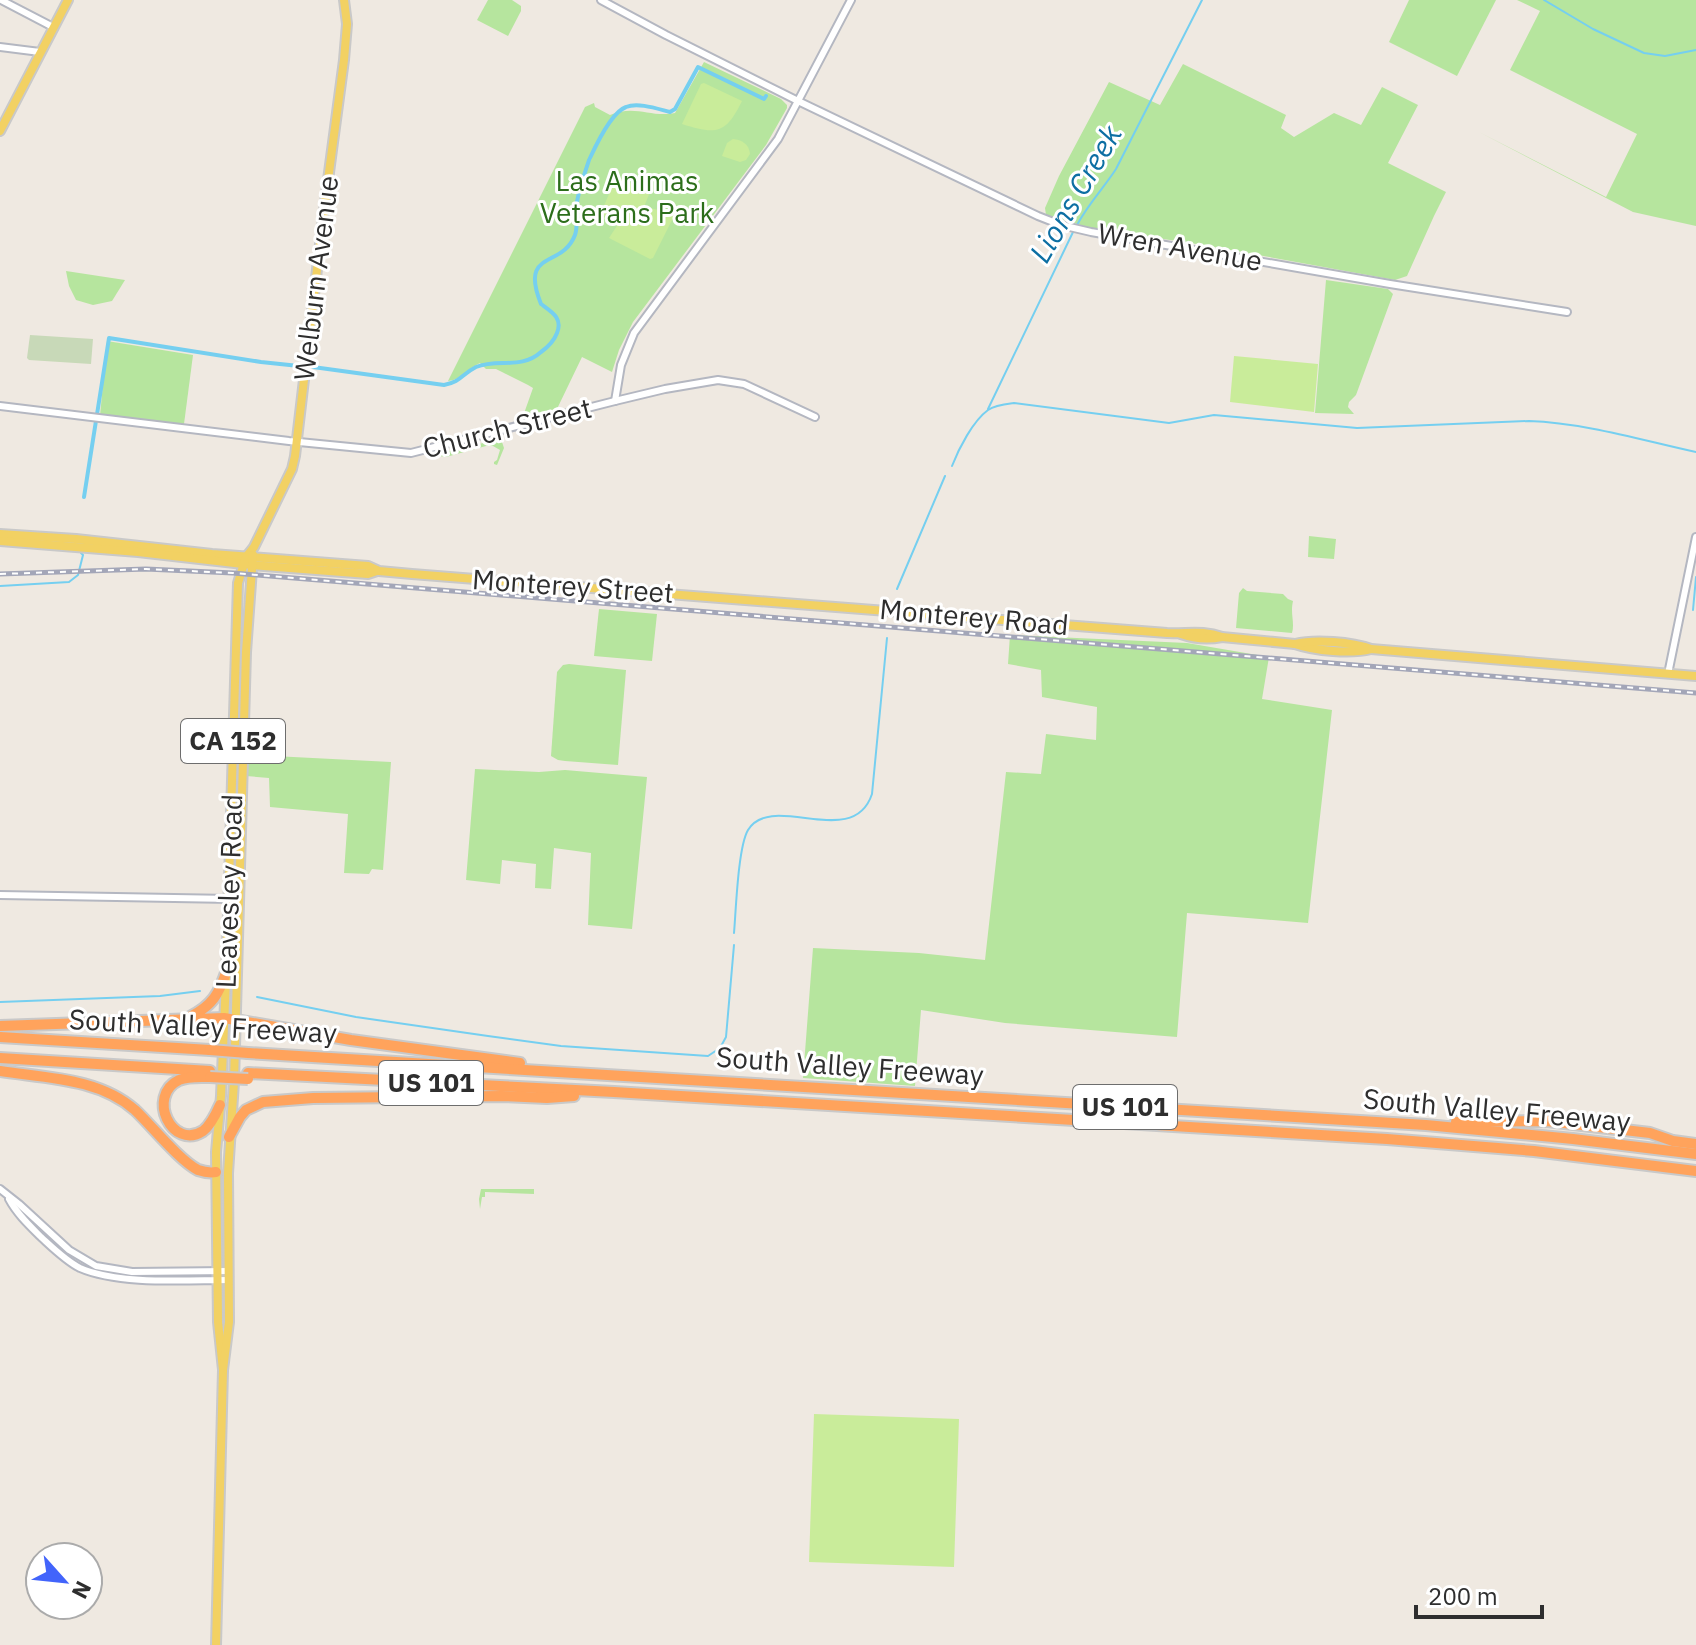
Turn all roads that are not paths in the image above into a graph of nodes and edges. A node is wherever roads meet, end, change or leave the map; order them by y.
1 (1, 0) edge
2 (68, 0) edge
3 (344, 0) edge
4 (601, 0) edge
5 (851, 0) edge
6 (53, 27) junction
7 (0, 47) edge
8 (40, 52) junction
9 (798, 101) junction
10 (0, 131) edge
11 (1567, 312) dead end
12 (615, 401) junction
13 (0, 406) edge
14 (815, 417) dead end
15 (297, 442) junction
16 (0, 534) edge
17 (1696, 537) edge
18 (0, 541) edge
19 (250, 558) junction
20 (207, 561) junction
21 (238, 583) junction
22 (767, 600) joint
23 (1668, 674) junction
24 (1696, 676) edge
25 (0, 895) edge
26 (234, 899) junction
27 (227, 970) junction
28 (188, 1018) junction
29 (224, 1018) junction
30 (236, 1019) junction
31 (0, 1026) edge
32 (0, 1037) edge
33 (0, 1058) edge
34 (0, 1071) edge
35 (553, 1071) junction
36 (210, 1074) junction
37 (614, 1092) junction
38 (220, 1105) junction
39 (1354, 1121) junction
40 (229, 1137) junction
41 (1696, 1144) edge
42 (1696, 1154) edge
43 (1696, 1171) edge
44 (222, 1173) junction
45 (0, 1189) edge
46 (229, 1275) junction
47 (218, 1276) junction
48 (223, 1370) junction
49 (216, 1645) edge

1 - 6 street
2 - 6 main road
3 - 15 main road, Welburn Avenue
4 - 9 street, Wren Avenue
5 - 9 street
6 - 8 main road
7 - 8 street
8 - 10 main road
9 - 11 street, Wren Avenue
9 - 12 street
12 - 14 street, Church Street
12 - 15 street, Church Street
13 - 15 street, Church Street
15 - 19 main road, Welburn Avenue
16 - 19 main road, Monterey Street
17 - 23 street
18 - 20 main road, Monterey Street
19 - 20 main road, Monterey Street
19 - 21 main road, Leavesley Road
19 - 22 main road, Monterey Street
19 - 26 main road, Leavesley Road / CA 152
20 - 21 main road
21 - 26 main road, Leavesley Road / CA 152
22 - 23 main road, Monterey Road
23 - 24 main road, Monterey Road
25 - 26 street
26 - 27 main road, Leavesley Road / CA 152
26 - 30 main road, Leavesley Road / CA 152
27 - 28 highway, CA 152
27 - 29 main road, Leavesley Road
28 - 29 highway
28 - 31 highway
29 - 30 highway
29 - 38 main road, Leavesley Road
30 - 35 highway
30 - 40 main road, Leavesley Road / CA 152
32 - 35 highway, South Valley Freeway / US 101, bridge
33 - 36 highway, South Valley Freeway / US 101
34 - 44 highway
35 - 39 highway, South Valley Freeway / US 101
36 - 37 highway, South Valley Freeway / US 101, bridge
36 - 38 highway
37 - 40 highway
37 - 43 highway, South Valley Freeway / US 101
38 - 44 main road, Leavesley Road
39 - 41 highway
39 - 42 highway, South Valley Freeway / US 101
40 - 44 main road, Leavesley Road / CA 152
44 - 46 main road, Leavesley Road
44 - 47 main road, Leavesley Road
45 - 47 street
46 - 47 street
46 - 48 main road, Leavesley Road
47 - 48 main road, Leavesley Road
48 - 49 main road, Leavesley Road

